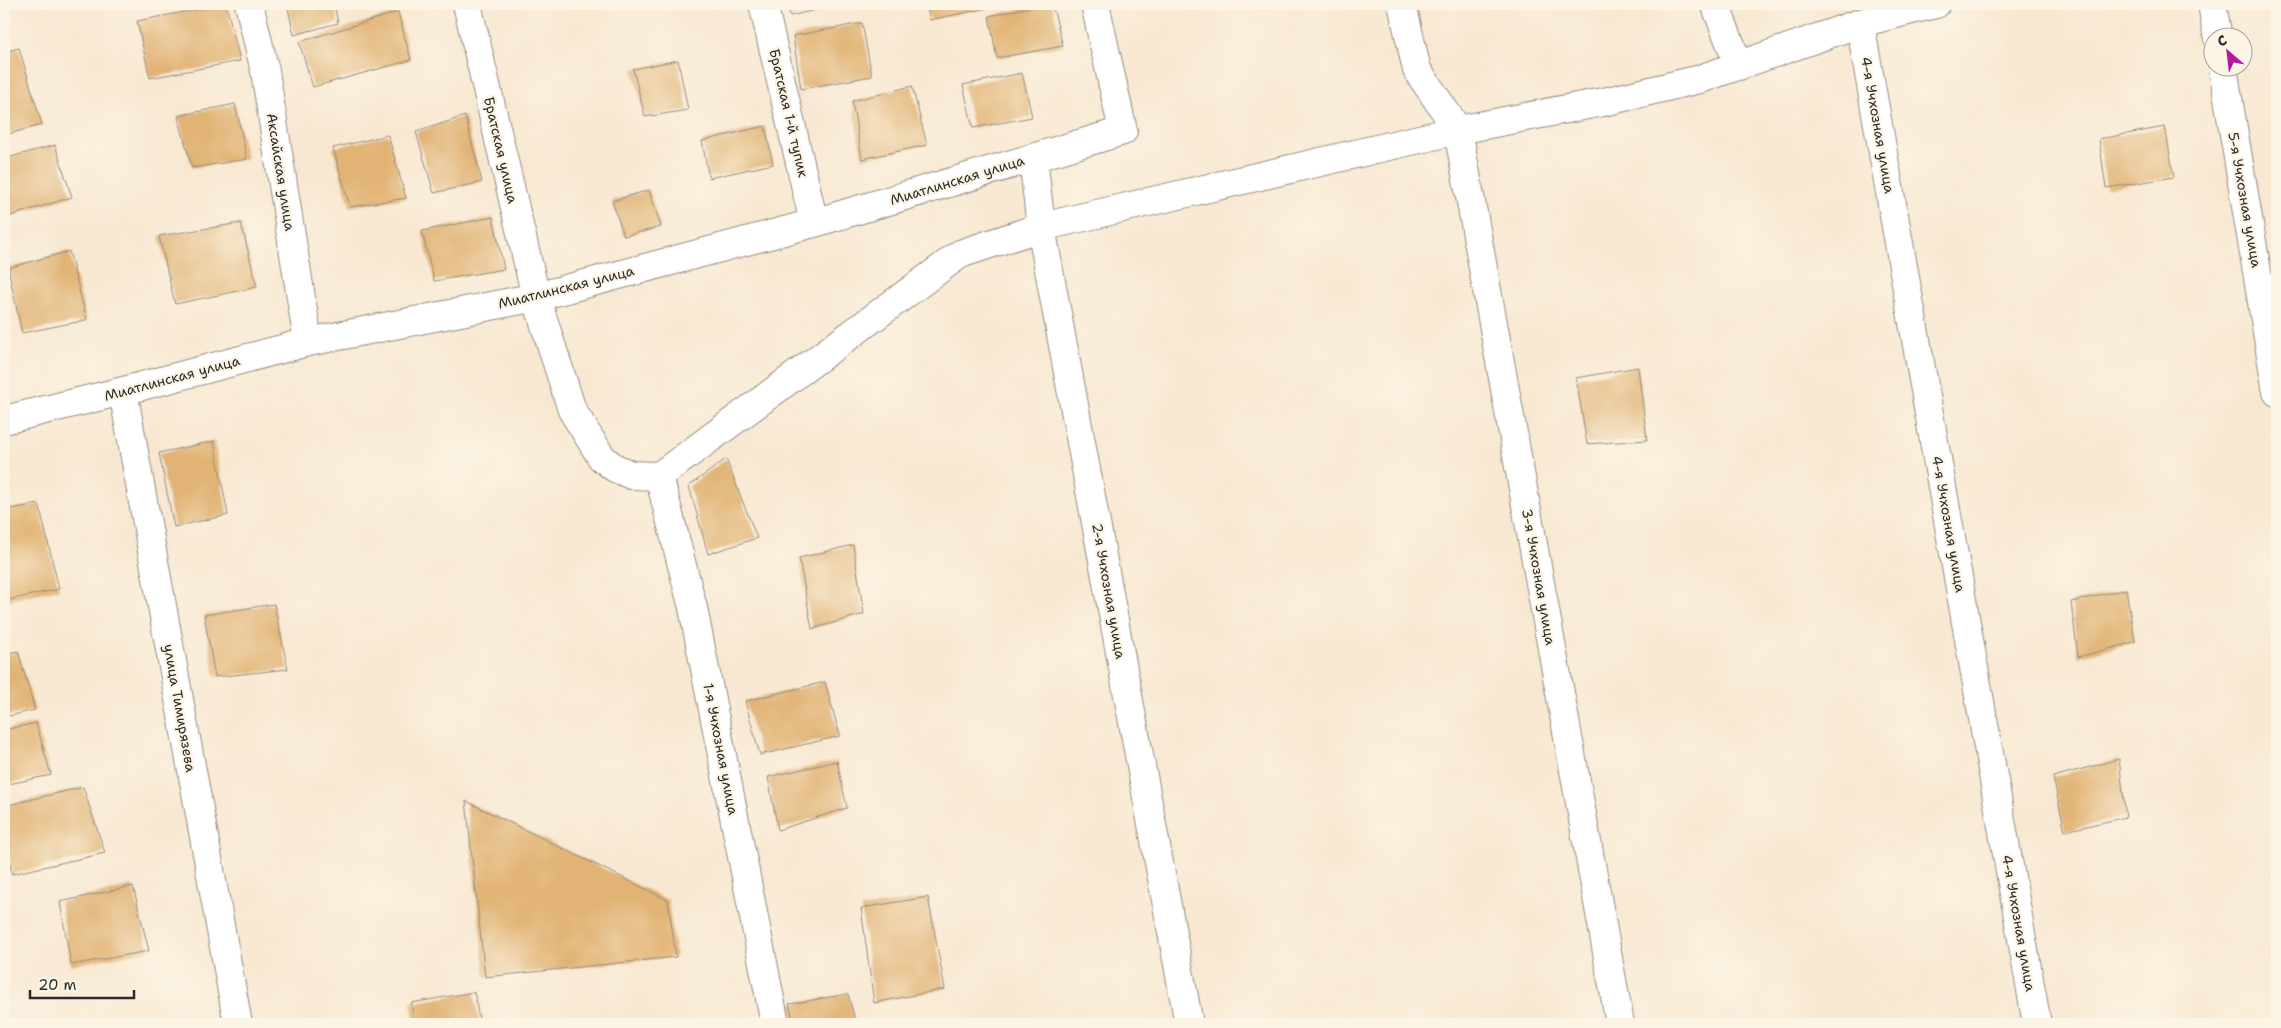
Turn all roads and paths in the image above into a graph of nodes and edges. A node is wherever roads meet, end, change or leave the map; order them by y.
1 (249, 4) edge
2 (467, 4) edge
3 (764, 4) edge
4 (1095, 4) edge
5 (1402, 4) edge
6 (1715, 4) edge
7 (1936, 4) edge
8 (2212, 4) edge
9 (1860, 23) junction
10 (2216, 28) edge
11 (1740, 66) junction
12 (2225, 78) edge
13 (1458, 130) junction
14 (1033, 158) junction
15 (814, 222) junction
16 (1041, 227) junction
17 (536, 297) junction
18 (308, 342) junction
19 (123, 392) junction
20 (2277, 392) edge
21 (4, 420) edge
22 (659, 476) junction
23 (238, 1024) edge
24 (775, 1024) edge
25 (1189, 1024) edge
26 (1620, 1024) edge
27 (2037, 1024) edge

1 - 18 street, Аксайская улица
2 - 17 street, Братская улица
3 - 15 street, Братская 1-й тупик
4 - 14 street, Миатлинская улица
5 - 13 street
6 - 11 street
7 - 9 street
8 - 10 street
9 - 11 street
9 - 27 street, 4-я Учхозная улица
11 - 13 street
12 - 20 street, 5-я Учхозная улица
13 - 16 street
13 - 26 street, 3-я Учхозная улица
14 - 15 street, Миатлинская улица
14 - 16 street, 2-я Учхозная улица
15 - 17 street, Миатлинская улица
16 - 22 street
16 - 25 street, 2-я Учхозная улица
17 - 18 street, Миатлинская улица
17 - 22 street, Братская улица
18 - 19 street, Миатлинская улица
19 - 21 street, Миатлинская улица
19 - 23 street, улица Тимирязева
22 - 24 street, 1-я Учхозная улица

